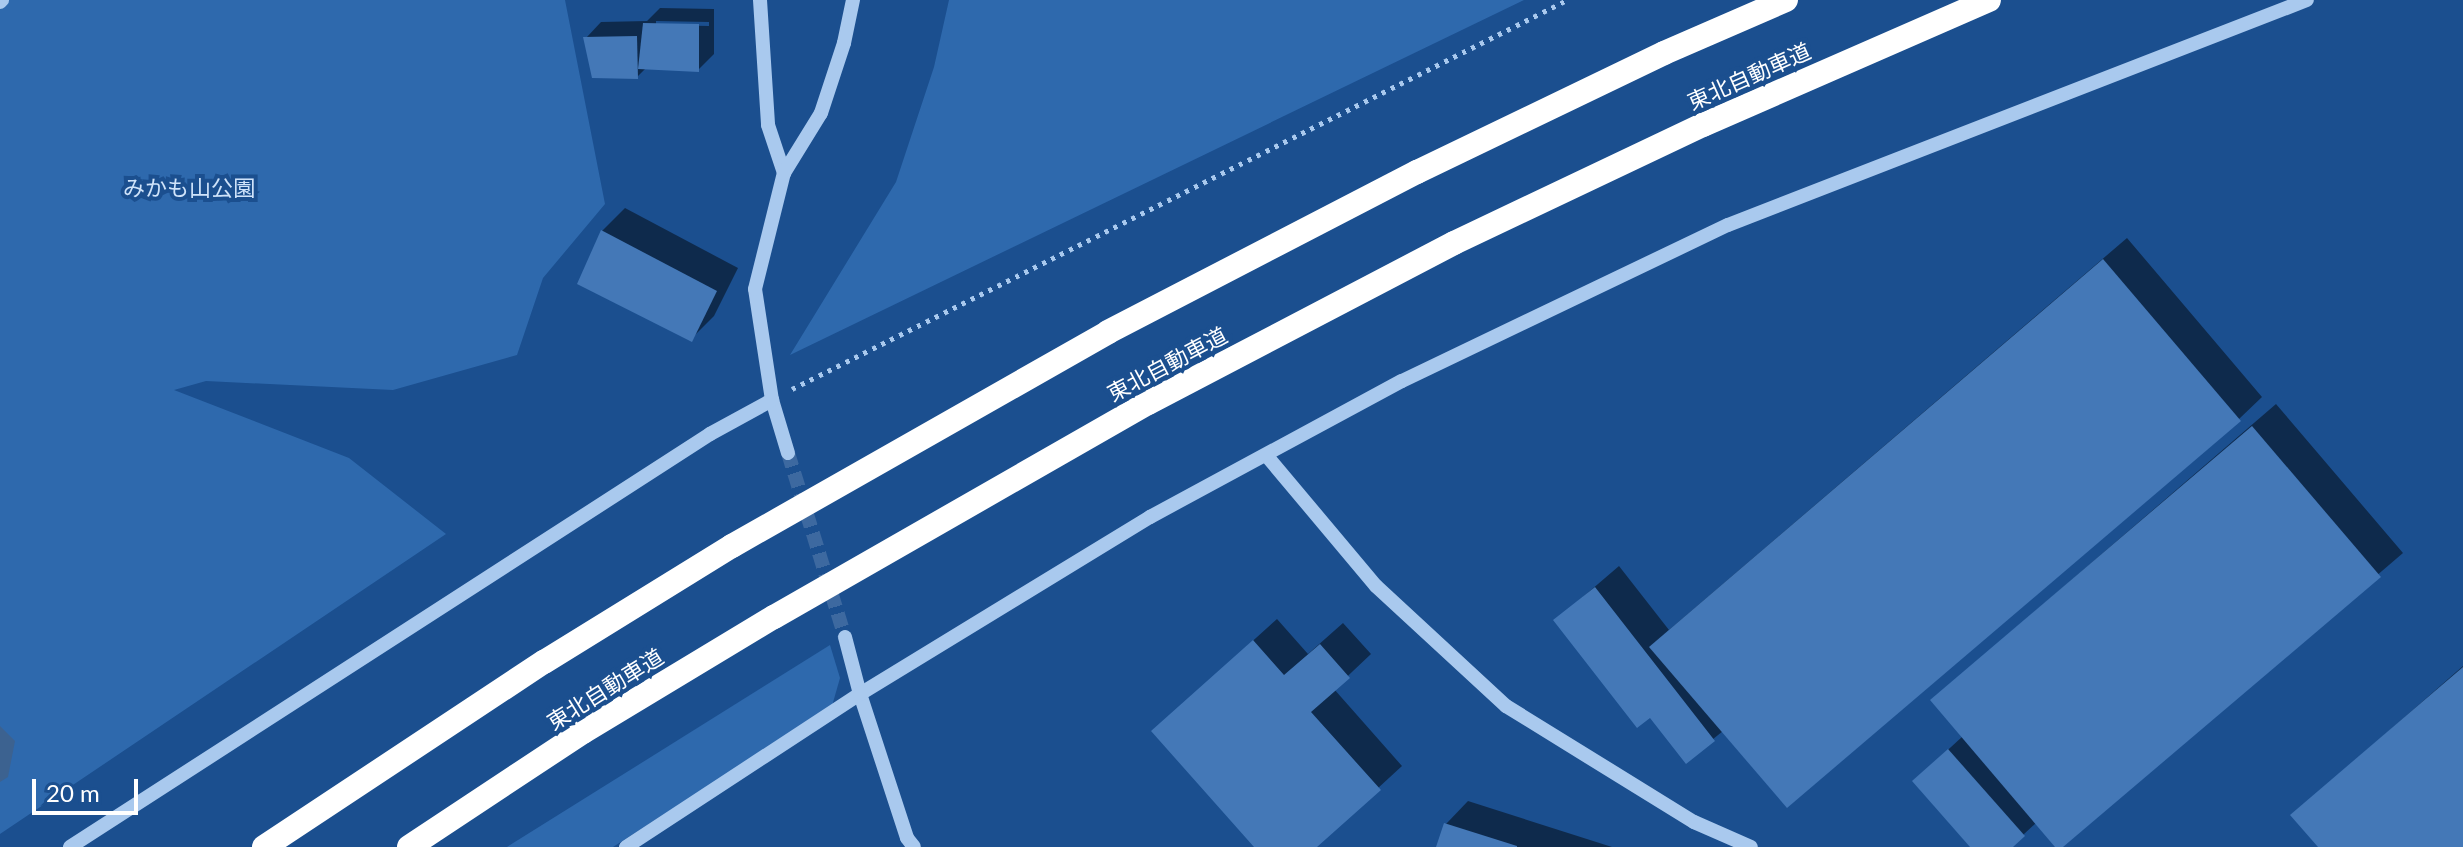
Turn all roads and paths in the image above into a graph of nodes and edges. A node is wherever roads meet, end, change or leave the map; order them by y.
1 (760, 0) edge
2 (853, 0) edge
3 (1567, 0) edge
4 (1786, 0) edge
5 (1989, 0) edge
6 (2307, 0) edge
7 (2276, 5) edge
8 (784, 173) junction
9 (772, 400) junction
10 (788, 453) tunnel mouth
11 (1266, 455) junction
12 (845, 637) tunnel mouth
13 (860, 694) junction
14 (70, 847) edge
15 (264, 847) edge
16 (409, 847) edge
17 (626, 847) edge
18 (914, 847) edge
19 (1751, 847) edge

1 - 8 street
2 - 8 street
3 - 9 path
4 - 15 highway
5 - 16 highway, 東北自動車道
6 - 7 street
7 - 11 street
8 - 9 street
9 - 10 street
9 - 14 street
11 - 13 street
11 - 19 street
12 - 13 street
13 - 17 street
13 - 18 street

